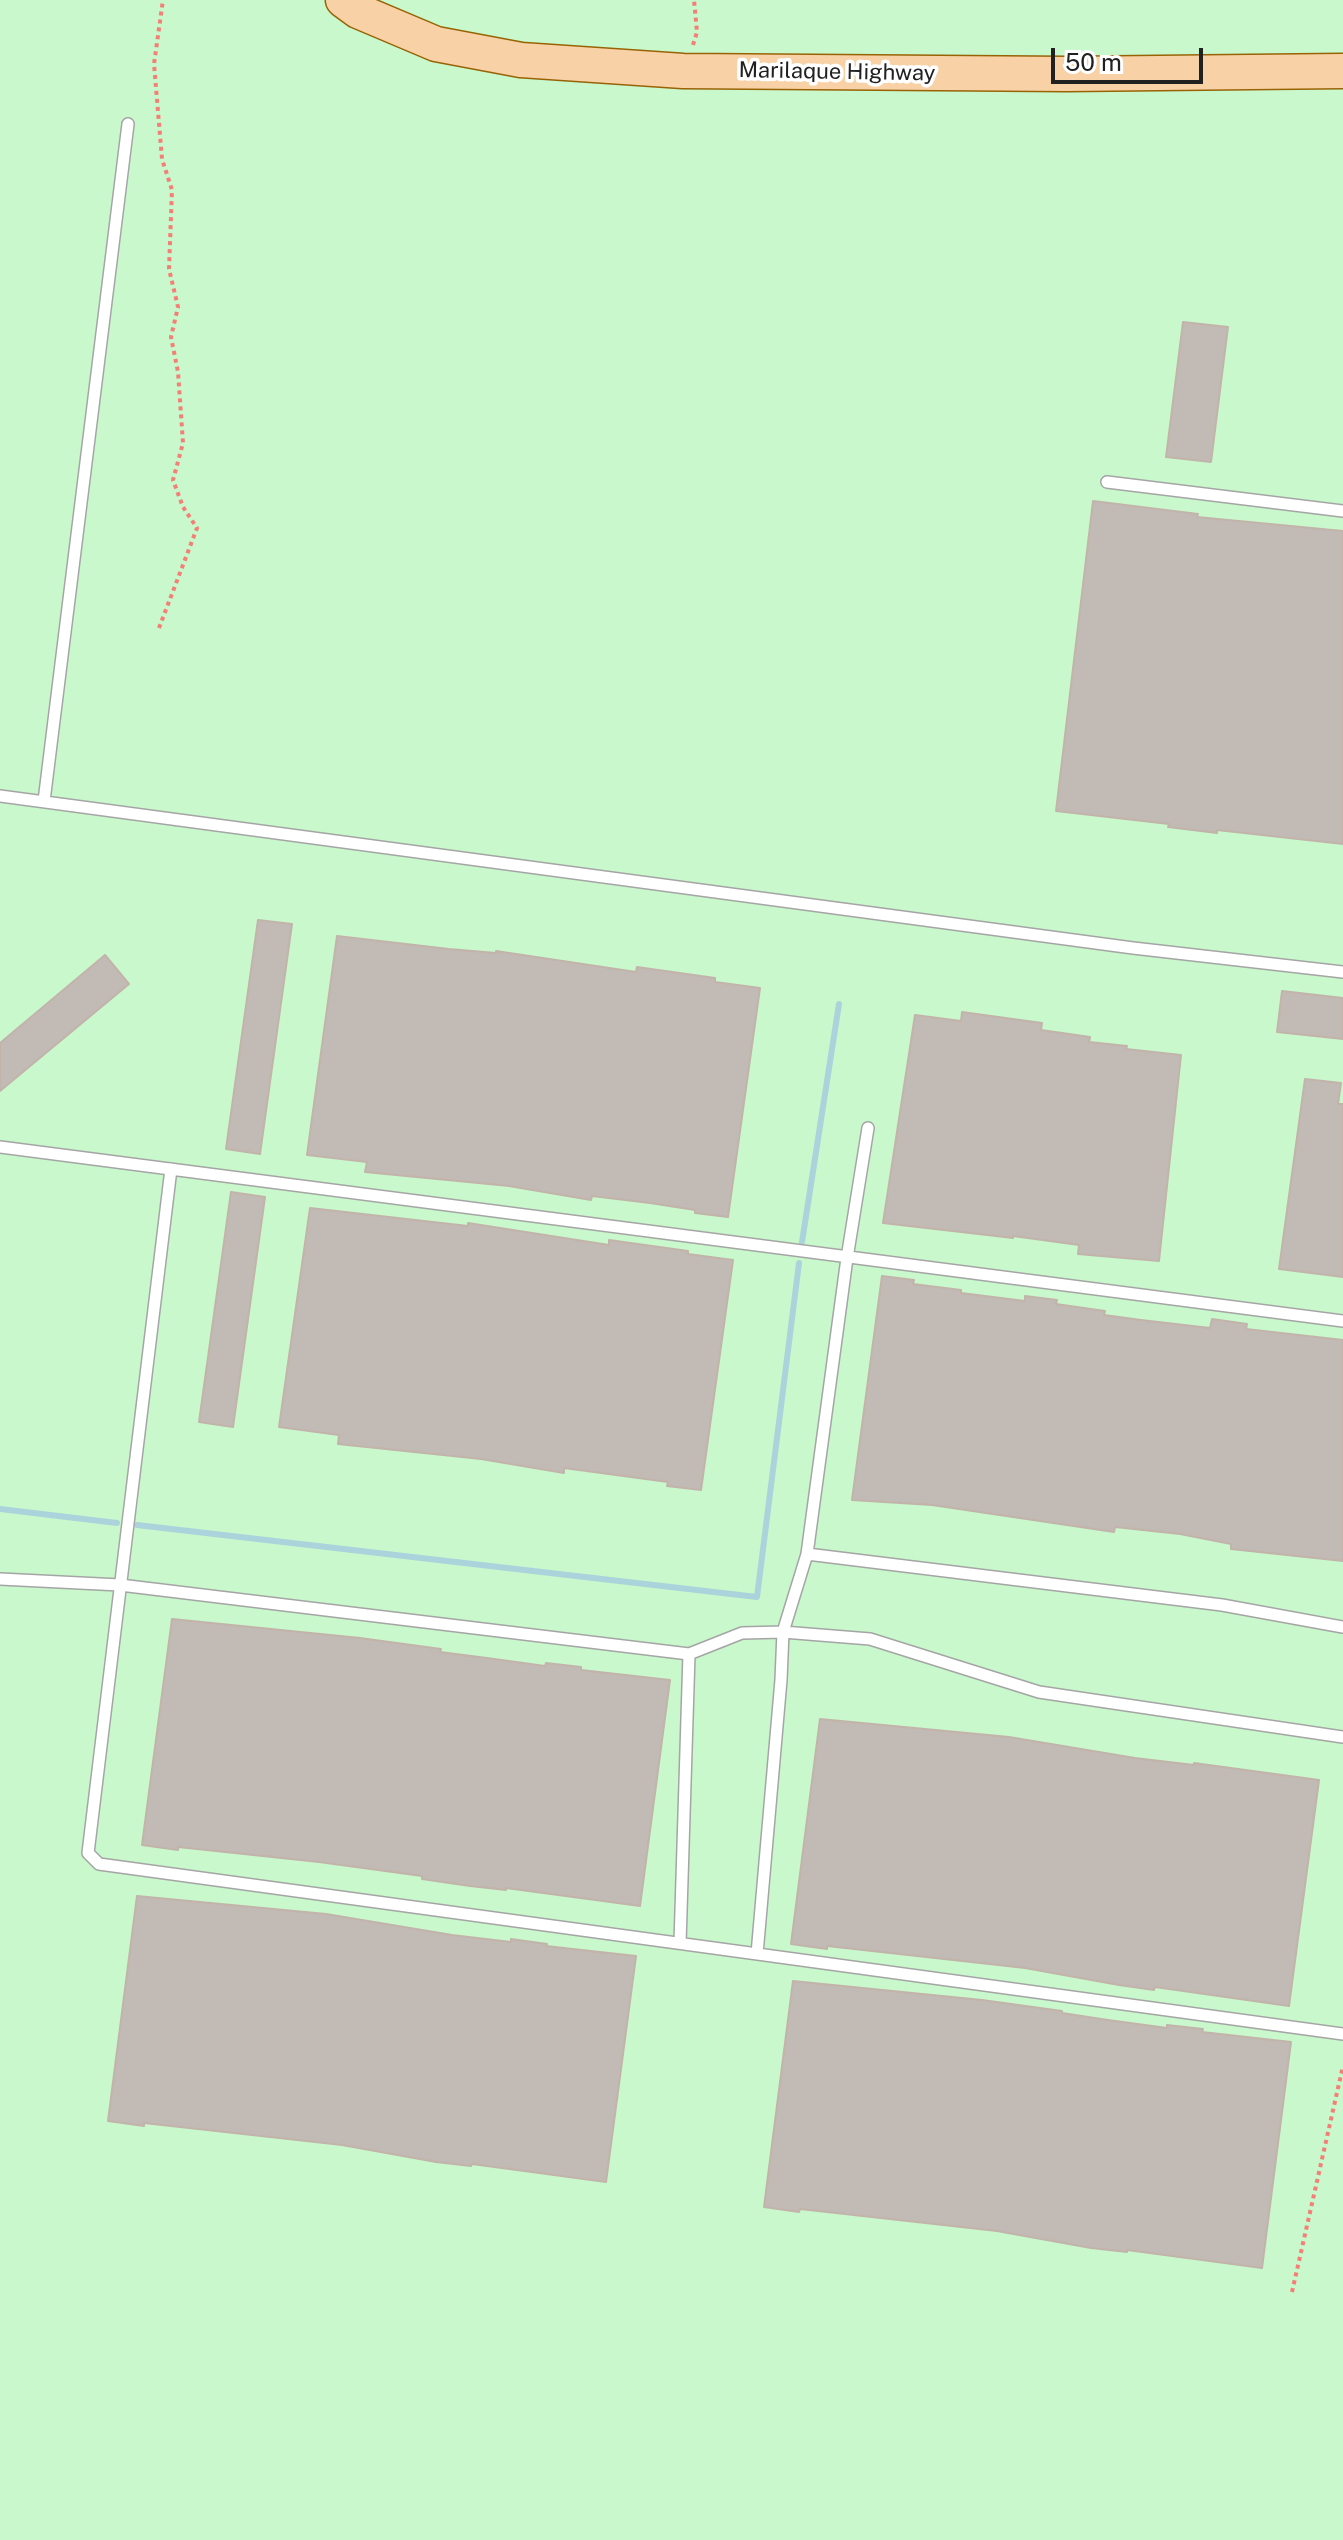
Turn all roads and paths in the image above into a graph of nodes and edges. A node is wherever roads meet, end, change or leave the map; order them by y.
1 (163, 0) edge
2 (343, 0) edge
3 (694, 0) edge
4 (683, 71) junction
5 (1343, 71) edge
6 (128, 124) dead end
7 (1107, 482) dead end
8 (1343, 511) edge
9 (159, 628) dead end
10 (0, 796) edge
11 (44, 801) junction
12 (1343, 972) edge
13 (868, 1128) dead end
14 (0, 1147) edge
15 (171, 1169) junction
16 (847, 1258) junction
17 (1343, 1321) edge
18 (807, 1554) junction
19 (0, 1579) edge
20 (120, 1585) junction
21 (1343, 1627) edge
22 (783, 1632) junction
23 (689, 1654) junction
24 (1343, 1737) edge
25 (680, 1943) junction
26 (757, 1954) junction
27 (1343, 2034) edge
28 (1343, 2066) edge
29 (1292, 2292) dead end

1 - 9 path
2 - 4 main road, Marilaque Highway
3 - 4 path
4 - 5 main road, Marilaque Highway
6 - 11 lane
7 - 8 lane
10 - 11 lane
11 - 12 lane
13 - 16 lane
14 - 15 lane
15 - 16 lane
15 - 20 lane
16 - 17 lane
16 - 18 lane
18 - 21 lane
18 - 22 lane
19 - 20 lane
20 - 23 lane
20 - 25 lane
22 - 23 lane
22 - 24 lane
22 - 26 lane
23 - 25 lane
25 - 26 lane
26 - 27 lane
28 - 29 path

